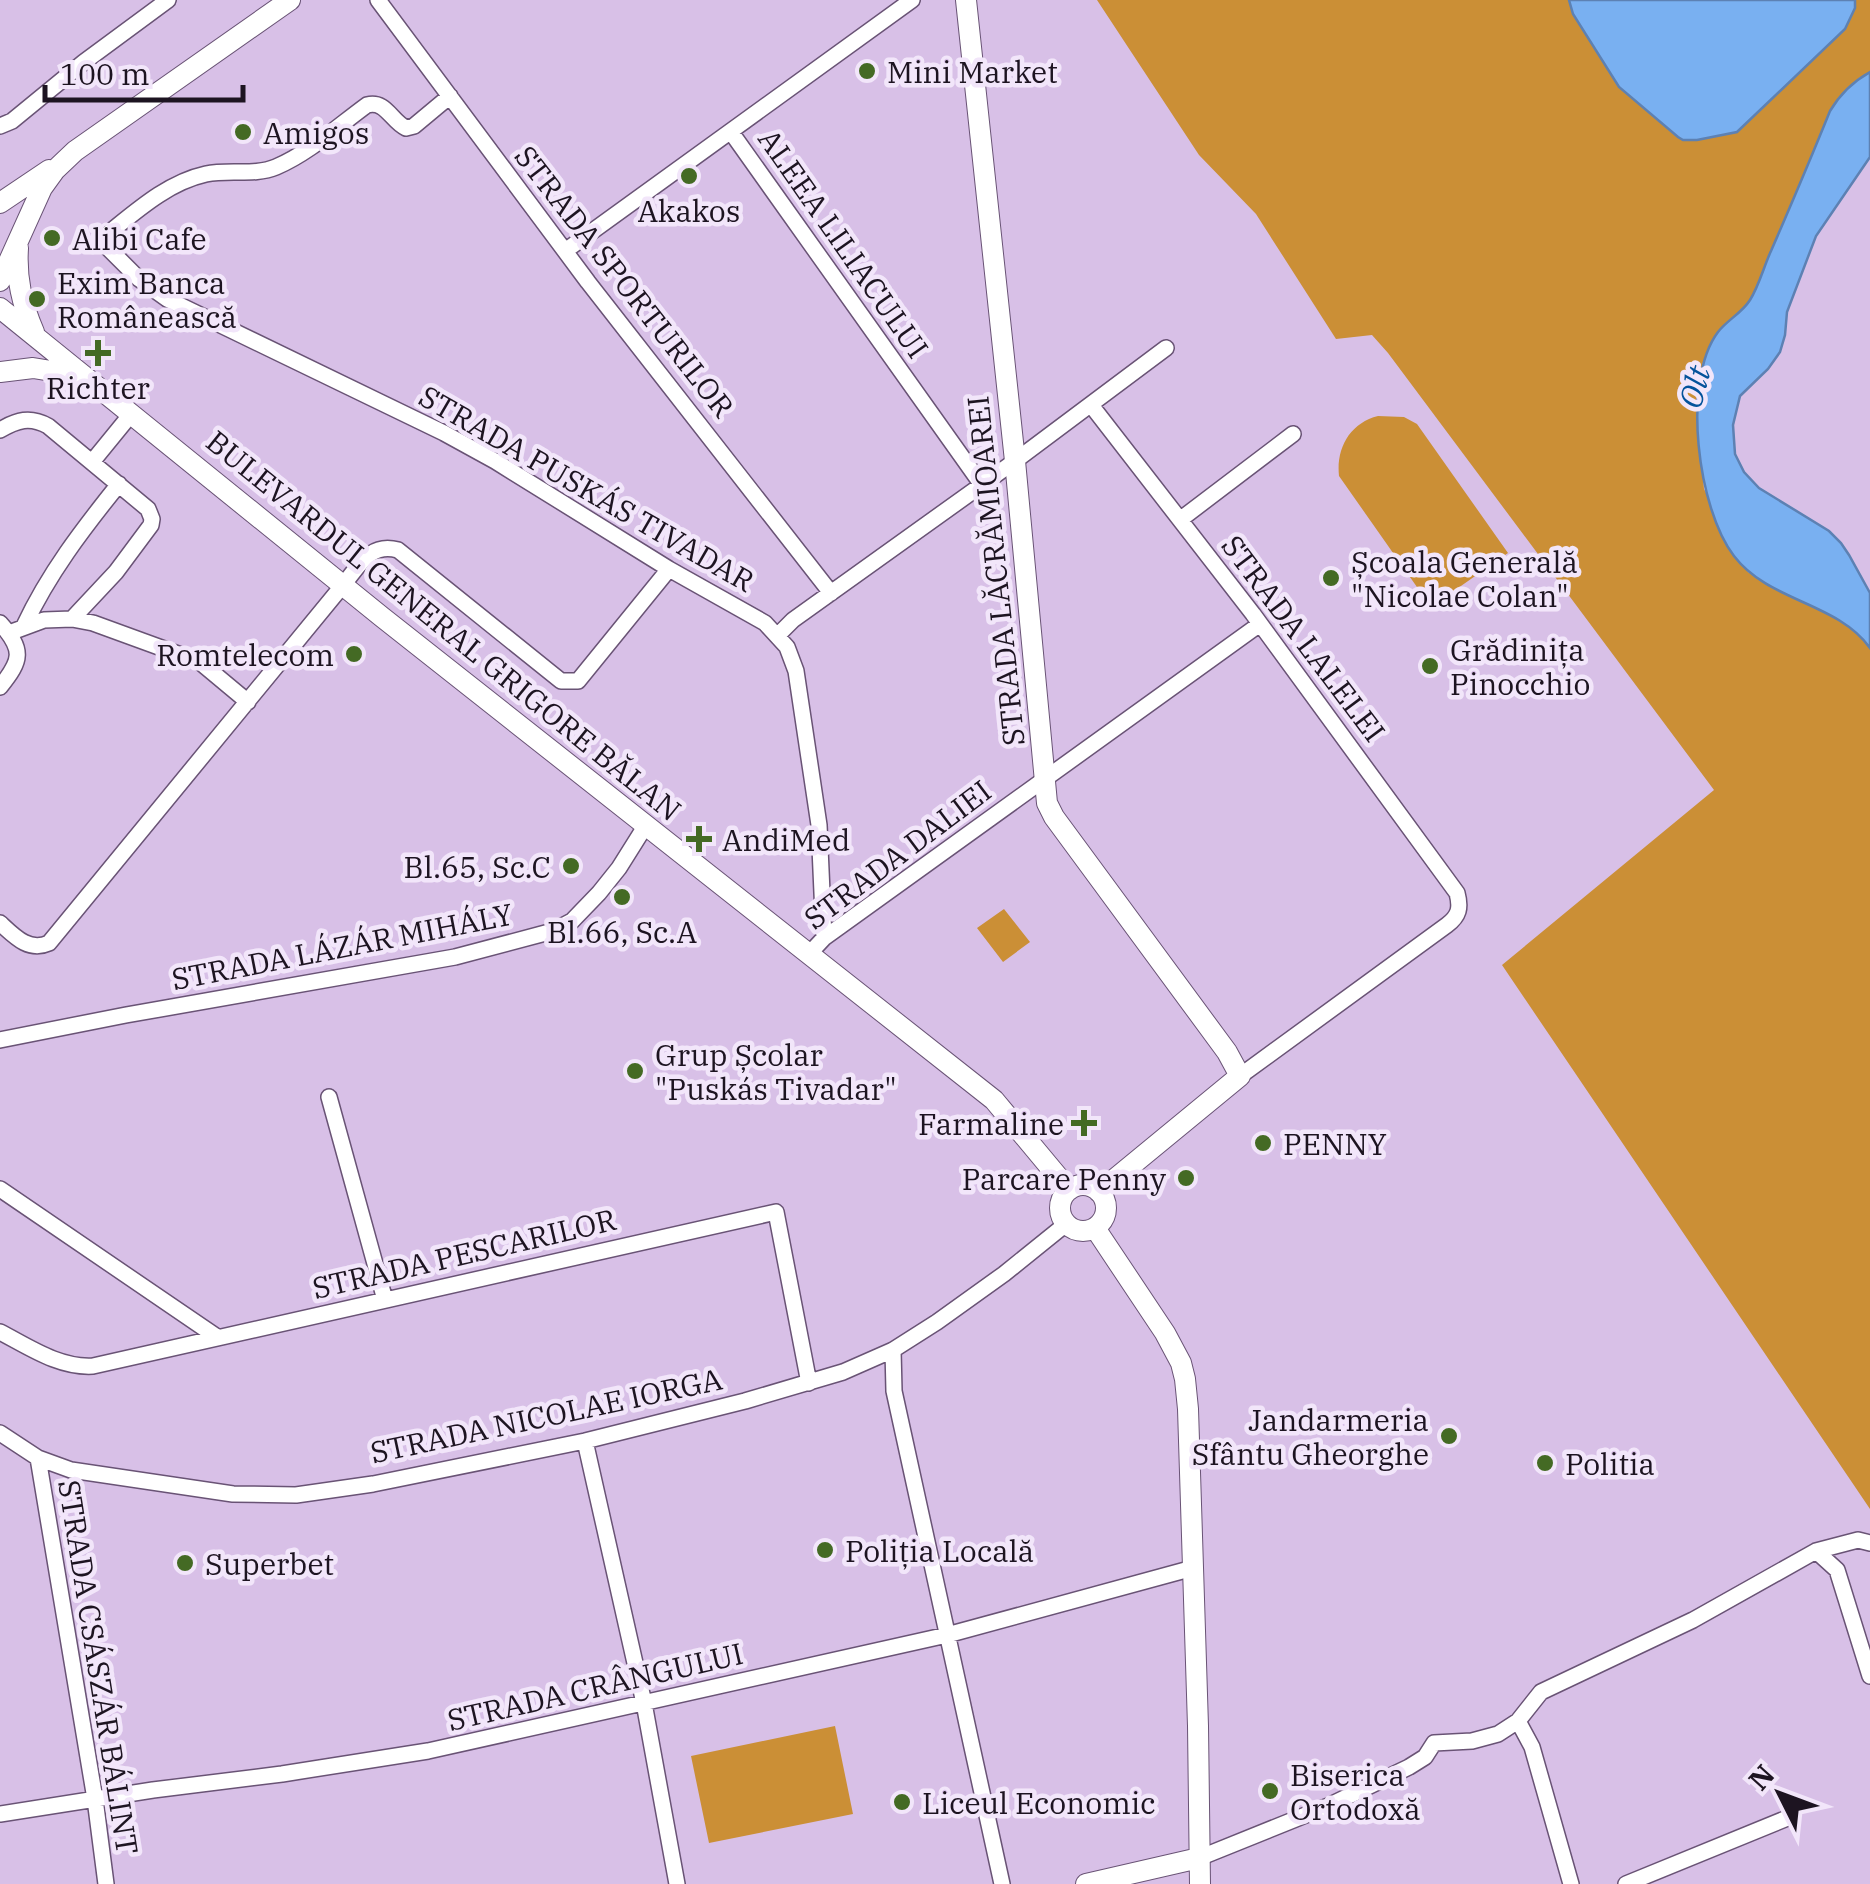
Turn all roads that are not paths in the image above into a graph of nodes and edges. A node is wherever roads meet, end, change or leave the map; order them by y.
1 (290, 0) edge
2 (378, 0) edge
3 (912, 0) edge
4 (966, 0) edge
5 (158, 2) edge
6 (450, 96) junction
7 (1, 124) edge
8 (731, 132) junction
9 (75, 151) junction
10 (0, 204) edge
11 (18, 239) junction
12 (565, 251) junction
13 (0, 281) edge
14 (0, 308) edge
15 (37, 338) junction
16 (1166, 348) dead end
17 (0, 372) edge
18 (86, 377) junction
19 (1091, 405) junction
20 (132, 414) junction
21 (0, 430) edge
22 (1293, 434) dead end
23 (1016, 460) junction
24 (92, 462) junction
25 (118, 484) junction
26 (982, 484) junction
27 (1181, 519) junction
28 (669, 569) junction
29 (343, 586) junction
30 (831, 593) junction
31 (72, 619) junction
32 (1260, 624) junction
33 (11, 627) edge
34 (778, 635) junction
35 (0, 687) edge
36 (248, 702) junction
37 (1045, 779) junction
38 (646, 825) junction
39 (0, 923) edge
40 (817, 946) junction
41 (0, 1040) edge
42 (1240, 1076) junction
43 (328, 1097) dead end
44 (0, 1189) edge
45 (1069, 1190) junction
46 (1099, 1192) junction
47 (1066, 1224) junction
48 (1095, 1228) junction
49 (385, 1300) junction
50 (0, 1332) edge
51 (216, 1337) junction
52 (893, 1350) junction
53 (872, 1360) junction
54 (809, 1383) junction
55 (894, 1392) junction
56 (0, 1433) edge
57 (585, 1441) junction
58 (38, 1458) junction
59 (1870, 1543) edge
60 (1816, 1552) junction
61 (1193, 1568) junction
62 (947, 1635) junction
63 (1870, 1676) edge
64 (644, 1703) junction
65 (1518, 1722) junction
66 (95, 1799) junction
67 (0, 1814) edge
68 (1785, 1819) dead end
69 (1199, 1858) junction
70 (106, 1884) edge
71 (677, 1884) edge
72 (1002, 1884) edge
73 (1086, 1884) edge
74 (1200, 1884) edge
75 (1571, 1884) edge
76 (1626, 1884) edge

1 - 9 main road
2 - 6 street, STRADA SPORTURILOR
3 - 8 street
4 - 23 main road, STRADA LĂCRĂMIOAREI
5 - 7 street
6 - 12 street, STRADA SPORTURILOR
6 - 28 street, STRADA PUSKÁS TIVADAR
8 - 12 street
8 - 26 street, ALEEA LILIACULUI
9 - 10 main road
9 - 11 main road
11 - 13 main road
11 - 15 main road
12 - 30 street, STRADA SPORTURILOR
14 - 15 main road, BULEVARDUL GENERAL GRIGORE BĂLAN
15 - 18 main road, BULEVARDUL GENERAL GRIGORE BĂLAN
16 - 19 street
17 - 18 main road
18 - 20 main road, BULEVARDUL GENERAL GRIGORE BĂLAN
19 - 23 street
19 - 27 street, STRADA LALELEI
20 - 24 street
20 - 29 main road, BULEVARDUL GENERAL GRIGORE BĂLAN
21 - 24 street
22 - 27 street
23 - 26 street
23 - 37 main road, STRADA LĂCRĂMIOAREI
24 - 25 street
25 - 31 street
25 - 33 street
26 - 30 street
27 - 32 street, STRADA LALELEI
28 - 29 street
28 - 34 street, STRADA PUSKÁS TIVADAR
29 - 36 street
29 - 38 main road, BULEVARDUL GENERAL GRIGORE BĂLAN
30 - 34 street
31 - 33 street
31 - 36 street
32 - 37 street, STRADA DALIEI
32 - 42 street, STRADA LALELEI
33 - 35 street
34 - 40 street
36 - 39 street
37 - 40 street, STRADA DALIEI
37 - 42 main road, STRADA LĂCRĂMIOAREI
38 - 40 main road, BULEVARDUL GENERAL GRIGORE BĂLAN
38 - 41 street, STRADA LÁZÁR MIHÁLY
40 - 45 main road, BULEVARDUL GENERAL GRIGORE BĂLAN
42 - 46 main road
43 - 49 street
44 - 51 street
45 - 46 main road
45 - 47 main road
46 - 48 main road
47 - 48 main road
47 - 52 street, STRADA NICOLAE IORGA
48 - 61 main road
49 - 51 street, STRADA PESCARILOR
49 - 54 street, STRADA PESCARILOR
50 - 51 street, STRADA PESCARILOR
52 - 53 street, STRADA NICOLAE IORGA
52 - 55 street
53 - 54 street, STRADA NICOLAE IORGA
53 - 55 street
54 - 57 street, STRADA NICOLAE IORGA
55 - 62 street
56 - 58 street, STRADA NICOLAE IORGA
57 - 58 street, STRADA NICOLAE IORGA
57 - 64 street
58 - 66 street, STRADA CSÁSZÁR BÁLINT
59 - 60 street
60 - 63 street
60 - 65 street
61 - 62 street, STRADA CRÂNGULUI
61 - 69 main road
62 - 64 street, STRADA CRÂNGULUI
62 - 72 street
64 - 66 street, STRADA CRÂNGULUI
64 - 71 street
65 - 69 street
65 - 75 street
66 - 67 street, STRADA CRÂNGULUI
66 - 70 street, STRADA CSÁSZÁR BÁLINT
68 - 76 street
69 - 73 main road
69 - 74 main road

